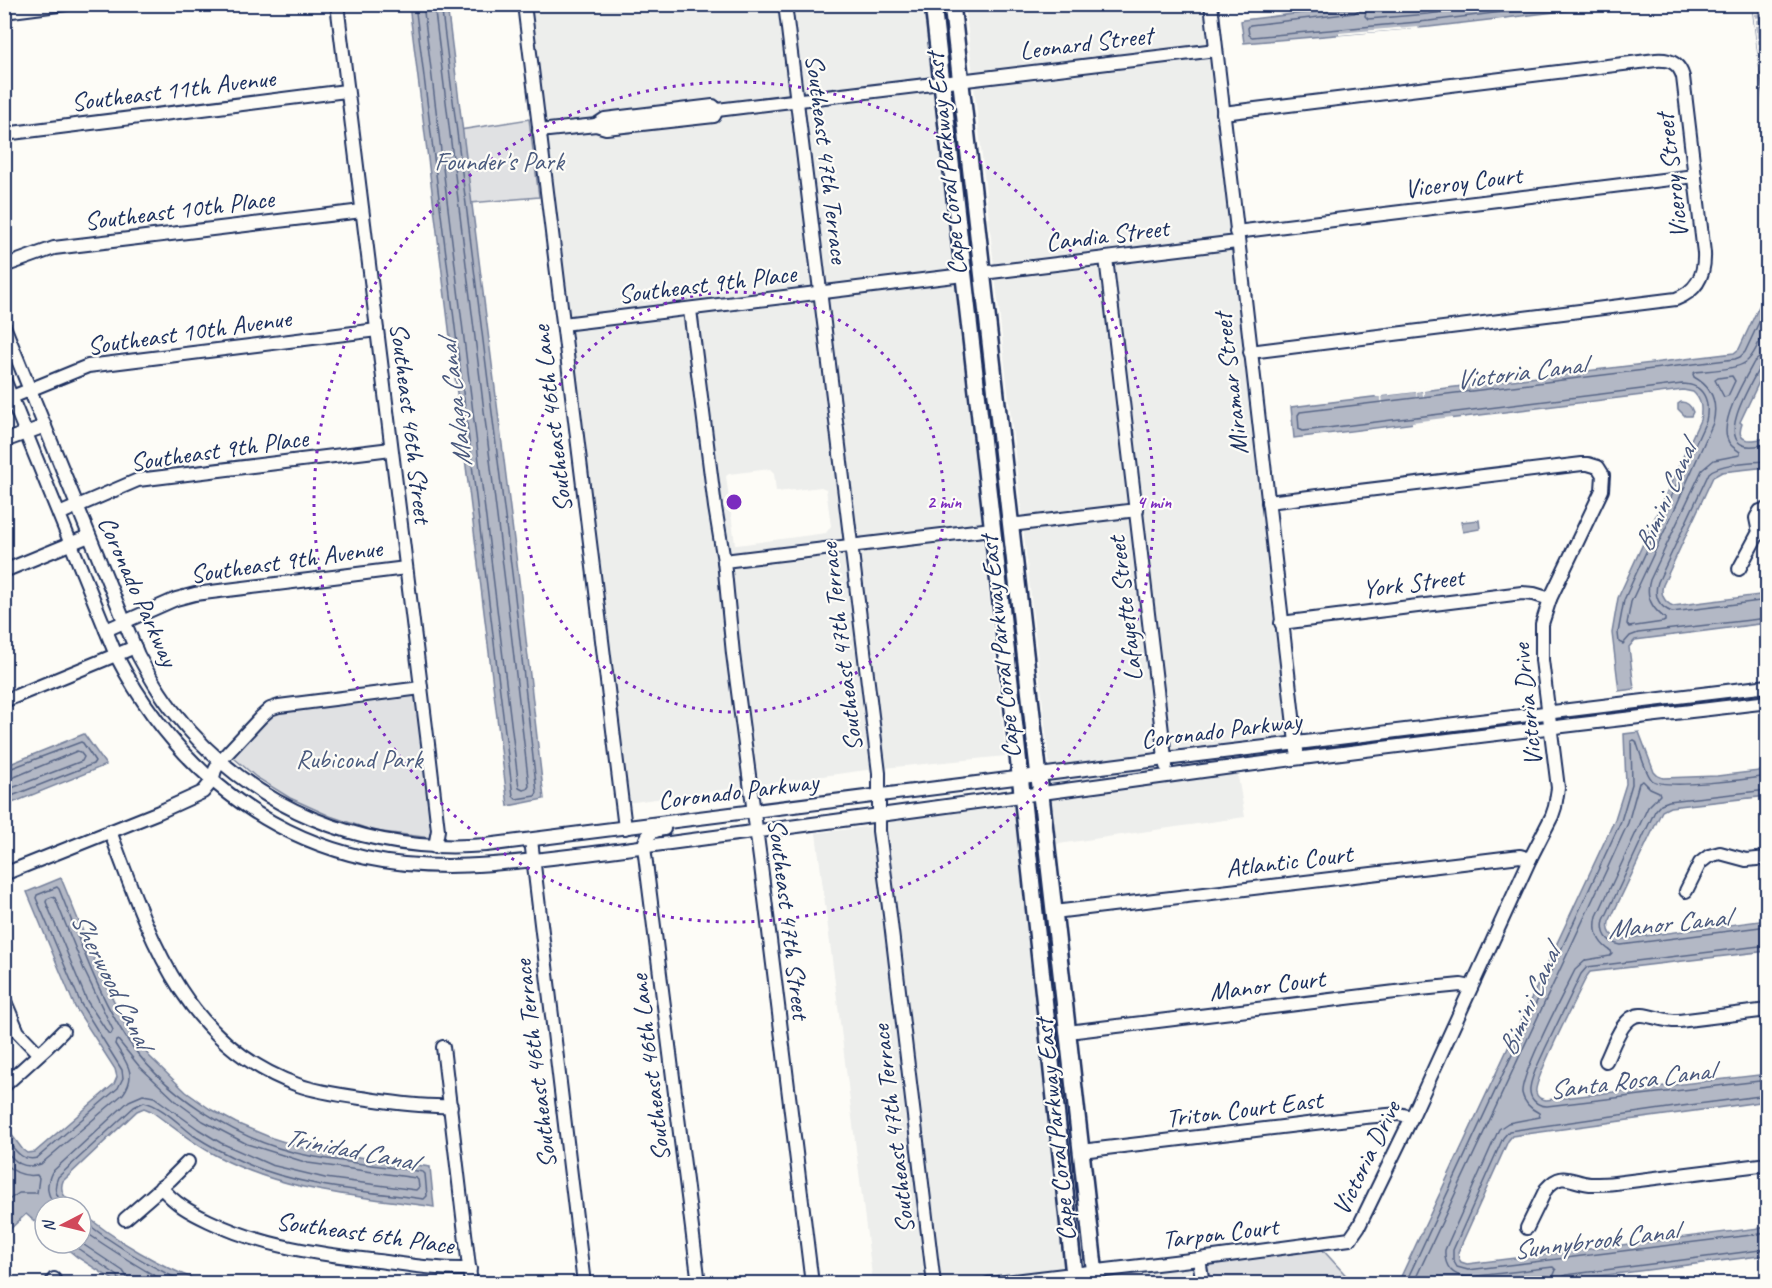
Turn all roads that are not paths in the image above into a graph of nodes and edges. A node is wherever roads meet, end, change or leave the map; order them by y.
1 (66, 4) edge
2 (337, 4) edge
3 (524, 4) edge
4 (785, 4) edge
5 (933, 4) edge
6 (952, 4) edge
7 (1211, 4) edge
8 (4, 12) edge
9 (1216, 50) junction
10 (960, 81) junction
11 (941, 83) junction
12 (346, 91) junction
13 (797, 101) junction
14 (1223, 113) junction
15 (539, 131) junction
16 (4, 134) edge
17 (1695, 176) junction
18 (952, 181) junction
19 (362, 211) junction
20 (1237, 237) junction
21 (1106, 258) junction
22 (4, 266) edge
23 (982, 271) junction
24 (963, 275) junction
25 (820, 293) junction
26 (690, 310) junction
27 (563, 324) junction
28 (4, 326) edge
29 (377, 330) junction
30 (1250, 352) junction
31 (992, 366) junction
32 (4, 379) edge
33 (30, 390) junction
34 (12, 397) junction
35 (45, 426) junction
36 (981, 432) junction
37 (26, 433) junction
38 (4, 441) edge
39 (391, 449) junction
40 (1268, 502) junction
41 (77, 506) junction
42 (1767, 509) edge
43 (1137, 510) junction
44 (59, 514) junction
45 (1010, 523) junction
46 (992, 529) junction
47 (1764, 531) edge
48 (89, 536) junction
49 (71, 544) junction
50 (852, 546) junction
51 (724, 561) junction
52 (406, 568) junction
53 (1738, 569) dead end
54 (4, 572) edge
55 (1550, 599) junction
56 (124, 622) junction
57 (1022, 623) junction
58 (1281, 623) junction
59 (106, 630) junction
60 (135, 647) junction
61 (116, 655) junction
62 (1767, 686) edge
63 (421, 688) junction
64 (1749, 688) junction
65 (4, 701) edge
66 (1767, 702) edge
67 (1751, 704) junction
68 (1549, 713) junction
69 (1551, 728) junction
70 (1296, 744) junction
71 (1165, 759) junction
72 (1298, 759) junction
73 (220, 761) junction
74 (1039, 775) junction
75 (1168, 776) junction
76 (1020, 778) junction
77 (212, 781) junction
78 (1041, 794) junction
79 (879, 796) junction
80 (1022, 796) junction
81 (753, 812) junction
82 (879, 815) junction
83 (686, 820) junction
84 (625, 828) junction
85 (110, 831) junction
86 (756, 832) junction
87 (531, 840) junction
88 (435, 847) junction
89 (644, 847) junction
90 (1767, 858) edge
91 (1530, 859) junction
92 (533, 860) junction
93 (4, 874) edge
94 (1686, 891) dead end
95 (1054, 912) junction
96 (1471, 987) junction
97 (4, 999) edge
98 (1767, 1011) edge
99 (63, 1031) dead end
100 (1068, 1032) junction
101 (443, 1047) dead end
102 (39, 1054) junction
103 (1606, 1061) dead end
104 (5, 1085) edge
105 (451, 1106) junction
106 (1412, 1117) junction
107 (1081, 1151) junction
108 (188, 1162) dead end
109 (1767, 1164) edge
110 (161, 1187) junction
111 (125, 1219) dead end
112 (1527, 1228) dead end
113 (1350, 1239) joint
114 (1199, 1259) junction
115 (470, 1269) junction
116 (1095, 1277) edge
117 (1075, 1278) edge
118 (471, 1284) edge
119 (584, 1284) edge
120 (699, 1284) edge
121 (812, 1284) edge
122 (934, 1284) edge
123 (988, 1284) edge
124 (1203, 1284) edge

1 - 8 street
2 - 12 street, Southeast 46th Street
3 - 15 street, Southeast 46th Lane
4 - 13 street, Southeast 47th Terrace
5 - 11 main road, Cape Coral Parkway East
6 - 10 main road, Cape Coral Parkway East
7 - 9 street, Miramar Street
9 - 10 street, Leonard Street
9 - 14 street, Miramar Street
10 - 11 street
10 - 23 main road, Cape Coral Parkway East
11 - 13 street
11 - 18 main road, Cape Coral Parkway East
12 - 16 street, Southeast 11th Avenue
12 - 19 street, Southeast 46th Street
13 - 15 street
13 - 25 street, Southeast 47th Terrace
14 - 17 street, Viceroy Street
14 - 20 street, Miramar Street
15 - 27 street, Southeast 46th Lane
17 - 20 street, Viceroy Court
17 - 30 street, Viceroy Street
18 - 23 main road
18 - 24 main road, Cape Coral Parkway East
19 - 22 street, Southeast 10th Place
19 - 29 street, Southeast 46th Street
20 - 21 street, Candia Street
20 - 30 street, Miramar Street
21 - 23 street, Candia Street
21 - 43 street, Lafayette Street
23 - 31 main road, Cape Coral Parkway East
24 - 25 street, Southeast 9th Place
24 - 31 main road
24 - 36 main road, Cape Coral Parkway East
25 - 26 street, Southeast 9th Place
25 - 50 street, Southeast 47th Terrace
26 - 27 street, Southeast 9th Place
26 - 51 street, Southeast 47th Street
27 - 84 street, Southeast 46th Lane
28 - 33 street, Coronado Parkway
29 - 33 street, Southeast 10th Avenue
29 - 39 street, Southeast 46th Street
30 - 40 street, Miramar Street
31 - 45 main road, Cape Coral Parkway East
32 - 34 street, Coronado Parkway
33 - 34 street, Southeast 10th Avenue
33 - 35 street, Coronado Parkway
34 - 37 street, Coronado Parkway
35 - 37 street
35 - 41 street, Coronado Parkway
36 - 45 main road
36 - 46 main road, Cape Coral Parkway East
37 - 38 street
37 - 44 street, Coronado Parkway
39 - 41 street, Southeast 9th Place
39 - 52 street, Southeast 46th Street
40 - 55 street, Victoria Drive
40 - 58 street, Miramar Street
41 - 44 street, Southeast 9th Place
41 - 48 street, Coronado Parkway
42 - 47 street
43 - 45 street
43 - 71 street, Lafayette Street
44 - 49 street, Coronado Parkway
45 - 57 main road, Cape Coral Parkway East
46 - 50 street
46 - 57 main road
46 - 76 main road, Cape Coral Parkway East
47 - 53 street
48 - 49 street
48 - 56 street, Coronado Parkway
49 - 54 street
49 - 59 street, Coronado Parkway
50 - 51 street
50 - 79 street, Southeast 47th Terrace
51 - 81 street, Southeast 47th Street
52 - 56 street, Southeast 9th Avenue
52 - 63 street, Southeast 46th Street
55 - 58 street, York Street
55 - 68 street, Victoria Drive
56 - 59 street, Southeast 9th Avenue
56 - 60 street, Coronado Parkway
57 - 74 main road, Cape Coral Parkway East
58 - 70 street, Miramar Street
59 - 61 street, Coronado Parkway
60 - 61 street
60 - 73 street, Coronado Parkway
61 - 65 street
61 - 77 street, Coronado Parkway
62 - 64 street, Coronado Parkway
63 - 73 street
63 - 88 street, Southeast 46th Street
64 - 67 street
64 - 68 street, Coronado Parkway
66 - 67 street, Coronado Parkway
67 - 69 street, Coronado Parkway
68 - 69 street, Victoria Drive
68 - 70 street, Coronado Parkway
69 - 72 street, Coronado Parkway
69 - 91 street, Victoria Drive
70 - 71 street, Coronado Parkway
70 - 72 street, Miramar Street
71 - 74 street, Coronado Parkway
71 - 75 street, Lafayette Street
72 - 75 street, Coronado Parkway
73 - 77 street
73 - 88 street, Coronado Parkway
74 - 76 street, Coronado Parkway
74 - 78 main road, Cape Coral Parkway East
75 - 78 street, Coronado Parkway
76 - 79 street, Coronado Parkway
76 - 80 main road, Cape Coral Parkway East
77 - 85 street
77 - 92 street, Coronado Parkway
78 - 80 street, Coronado Parkway
78 - 95 main road, Cape Coral Parkway East
79 - 81 street, Coronado Parkway
79 - 82 street, Southeast 47th Terrace
80 - 82 street, Coronado Parkway
80 - 117 main road, Cape Coral Parkway East
81 - 83 street, Coronado Parkway
81 - 86 street, Southeast 47th Street
82 - 86 street, Coronado Parkway
82 - 122 street, Southeast 47th Terrace
83 - 84 street, Coronado Parkway
83 - 89 street
84 - 87 street, Coronado Parkway
85 - 93 street
85 - 105 street
86 - 89 street, Coronado Parkway
86 - 121 street, Southeast 47th Street
87 - 88 street, Coronado Parkway
87 - 92 street, Southeast 46th Terrace
89 - 92 street, Coronado Parkway
89 - 120 street, Southeast 46th Lane
90 - 94 street
91 - 95 street, Atlantic Court
91 - 96 street, Victoria Drive
92 - 119 street, Southeast 46th Terrace
95 - 100 main road, Cape Coral Parkway East
96 - 100 street, Manor Court
96 - 106 street, Victoria Drive
97 - 102 street
98 - 103 street
99 - 102 street
100 - 107 main road, Cape Coral Parkway East
101 - 105 street
102 - 104 street
105 - 115 street
106 - 107 street, Triton Court East
106 - 113 street, Victoria Drive
107 - 116 main road, Cape Coral Parkway East
108 - 110 street
109 - 112 street
110 - 111 street
110 - 115 street, Southeast 6th Place
113 - 114 street, Tarpon Court
114 - 116 street, Tarpon Court
114 - 124 street
115 - 118 street
116 - 117 street, Tarpon Court
117 - 123 street, Tarpon Court

